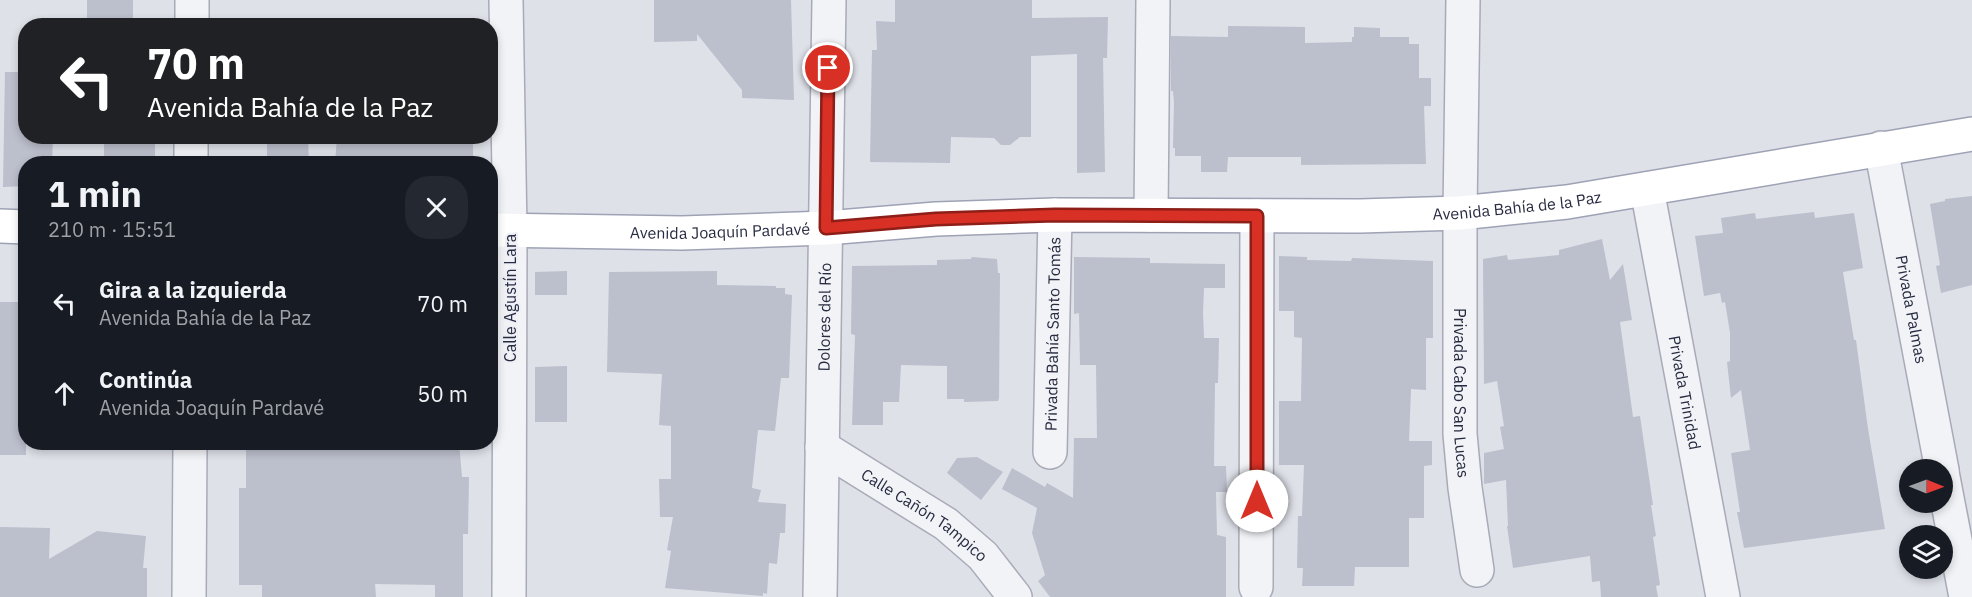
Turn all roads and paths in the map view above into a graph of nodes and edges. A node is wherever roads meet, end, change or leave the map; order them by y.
1 (192, 0) edge
2 (506, 0) edge
3 (829, 0) edge
4 (1154, 0) edge
5 (1463, 0) edge
6 (192, 18) edge
7 (1972, 134) edge
8 (1881, 148) junction
9 (1647, 189) junction
10 (1460, 213) junction
11 (1055, 215) junction
12 (1150, 215) junction
13 (1257, 216) junction
14 (0, 226) edge
15 (18, 227) edge
16 (826, 228) junction
17 (500, 230) edge
18 (822, 447) junction
19 (190, 450) edge
20 (1050, 452) dead end
21 (1940, 459) edge
22 (1950, 513) edge
23 (1477, 570) dead end
24 (1257, 587) dead end
25 (189, 597) edge
26 (509, 597) edge
27 (820, 597) edge
28 (1015, 597) edge
29 (1723, 597) edge
30 (1966, 597) edge

1 - 6 street
2 - 17 street, Calle Agustín Lara
3 - 16 street, Dolores del Río
4 - 12 street
5 - 10 street, Privada Cabo San Lucas
7 - 8 main road, Avenida Bahía de la Paz
8 - 9 main road, Avenida Bahía de la Paz
8 - 21 street, Privada Palmas
9 - 10 main road, Avenida Bahía de la Paz
9 - 29 street, Privada Trinidad
10 - 13 main road, Avenida Bahía de la Paz
10 - 23 street, Privada Cabo San Lucas
11 - 12 main road, Avenida Bahía de la Paz
11 - 16 main road, Avenida Joaquín Pardavé
11 - 20 street, Privada Bahía Santo Tomás
12 - 13 main road, Avenida Bahía de la Paz
13 - 24 street
14 - 15 main road
16 - 17 main road, Avenida Joaquín Pardavé
16 - 18 street, Dolores del Río
17 - 26 street, Calle Agustín Lara
18 - 27 street, Dolores del Río
18 - 28 street, Calle Cañón Tampico
19 - 25 street
22 - 30 street, Privada Palmas

